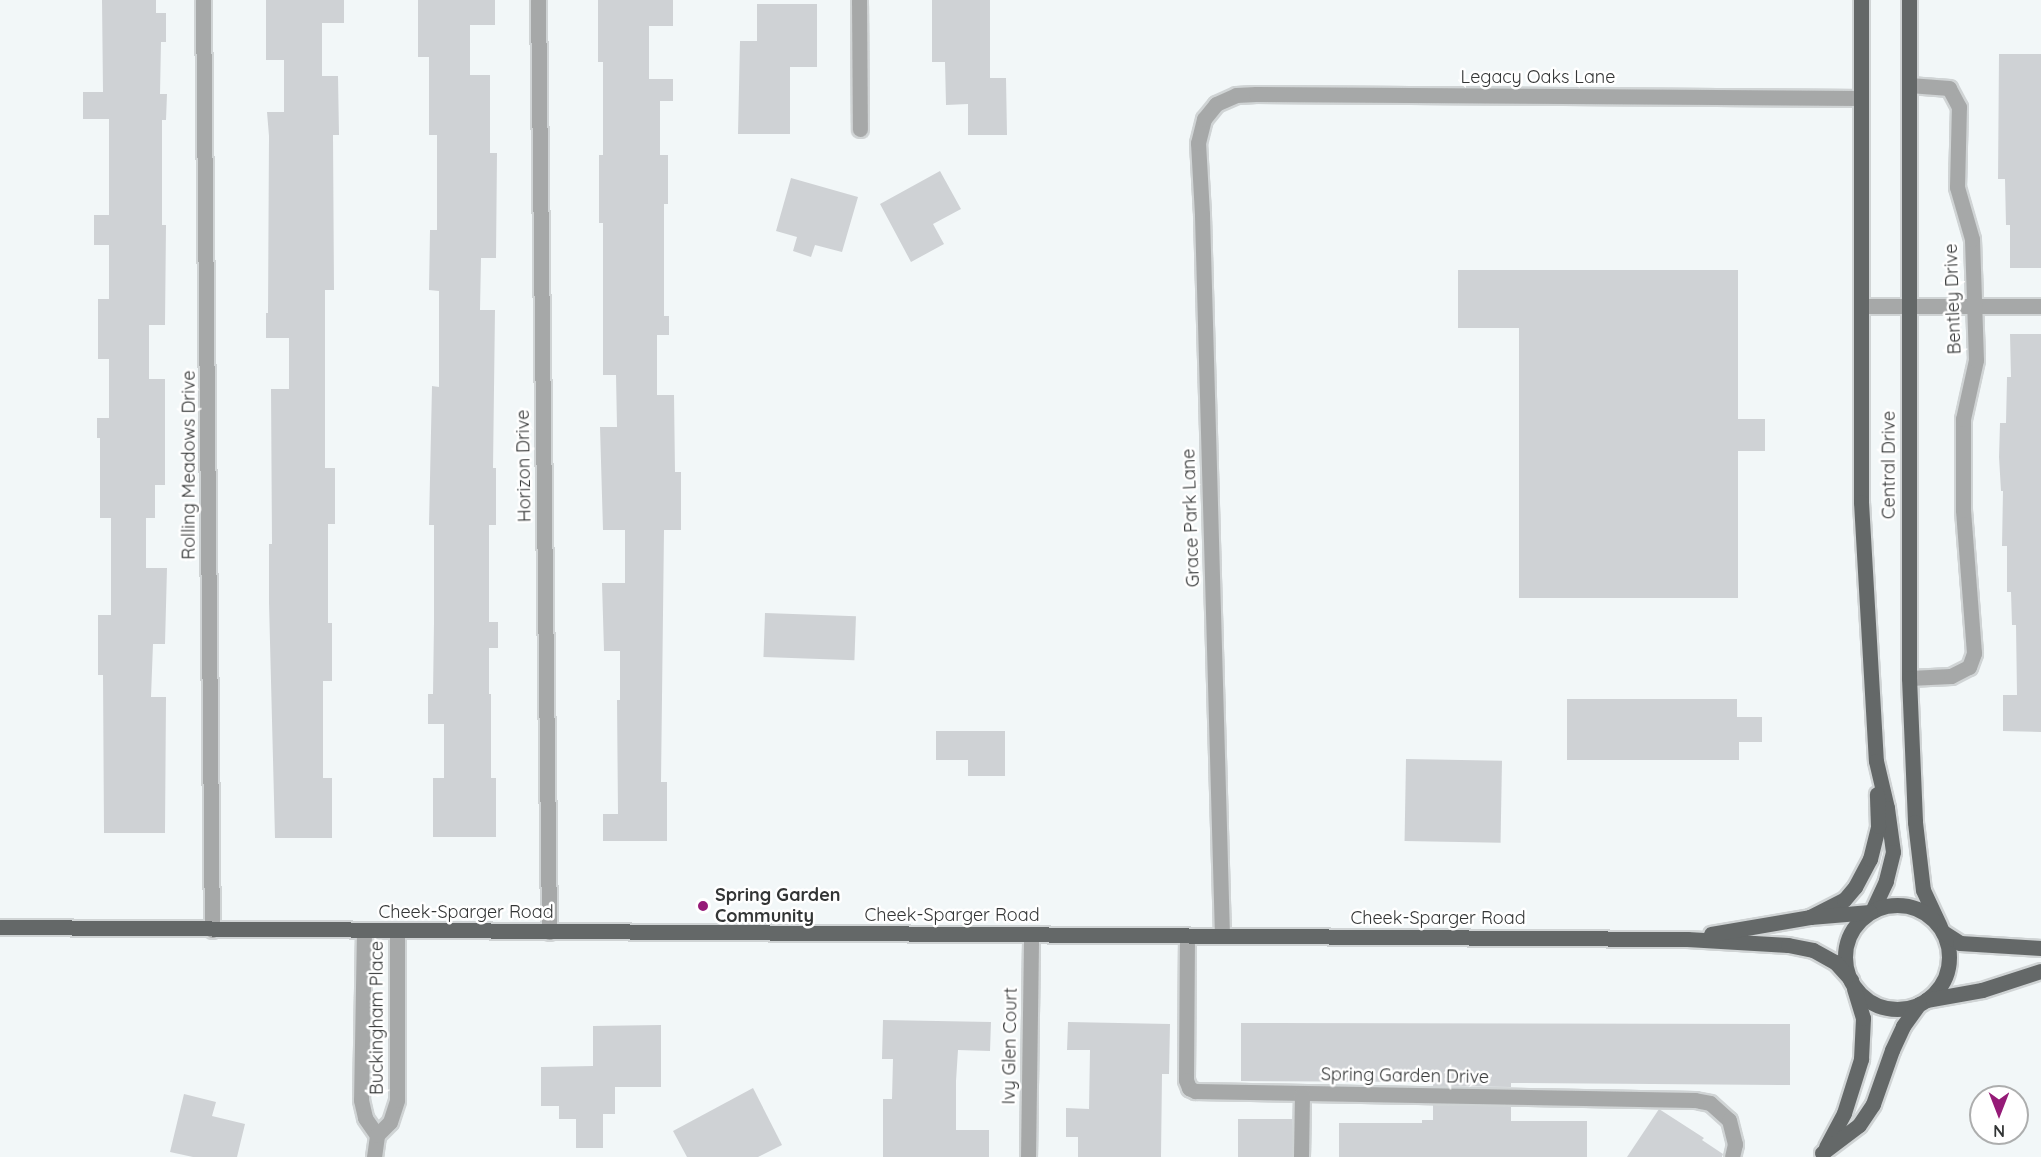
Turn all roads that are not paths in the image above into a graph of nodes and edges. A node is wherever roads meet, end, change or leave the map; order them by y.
1 (203, 0) edge
2 (538, 0) edge
3 (859, 0) edge
4 (1861, 0) edge
5 (1909, 0) edge
6 (1909, 85) junction
7 (1861, 98) junction
8 (1216, 104) joint
9 (860, 129) dead end
10 (1861, 306) junction
11 (1909, 306) junction
12 (1974, 306) junction
13 (2041, 306) edge
14 (1909, 678) junction
15 (1876, 761) junction
16 (1871, 912) junction
17 (1810, 917) junction
18 (0, 927) edge
19 (1942, 929) junction
20 (212, 930) junction
21 (364, 931) junction
22 (397, 931) junction
23 (549, 932) junction
24 (1031, 935) junction
25 (1187, 936) junction
26 (1222, 936) junction
27 (1687, 939) junction
28 (2041, 948) edge
29 (2041, 971) edge
30 (1852, 983) junction
31 (1922, 1002) junction
32 (1302, 1094) junction
33 (377, 1135) junction
34 (1820, 1155) edge
35 (374, 1157) edge
36 (1028, 1157) edge
37 (1301, 1157) edge
38 (1732, 1157) edge

1 - 20 street, Rolling Meadows Drive
2 - 23 street, Horizon Drive
3 - 9 street
4 - 7 main road, Central Drive
5 - 6 main road, Central Drive
6 - 11 main road, Central Drive
6 - 12 street, Bentley Drive
7 - 8 street, Legacy Oaks Lane
7 - 10 main road, Central Drive
8 - 26 street, Grace Park Lane
10 - 11 street
10 - 15 main road, Central Drive
11 - 12 street
11 - 14 main road, Central Drive
12 - 13 street
12 - 14 street, Bentley Drive
14 - 19 main road, Central Drive
15 - 16 main road, Central Drive
15 - 17 main road
16 - 17 main road, Cheek-Sparger Road
16 - 19 main road
16 - 30 main road
17 - 27 main road, Cheek-Sparger Road
18 - 20 main road, Cheek-Sparger Road
19 - 28 main road
19 - 31 main road
20 - 21 main road, Cheek-Sparger Road
21 - 22 main road, Cheek-Sparger Road
21 - 33 street, Buckingham Place
22 - 23 main road, Cheek-Sparger Road
22 - 33 street, Buckingham Place
23 - 24 main road, Cheek-Sparger Road
24 - 25 main road, Cheek-Sparger Road
24 - 36 street, Ivy Glen Court
25 - 26 main road, Cheek-Sparger Road
25 - 32 street, Spring Garden Drive
26 - 27 main road, Cheek-Sparger Road
27 - 30 main road, Cheek-Sparger Road
29 - 31 main road
30 - 31 main road
30 - 34 main road
31 - 34 main road
32 - 37 street
32 - 38 street, Spring Garden Drive
33 - 35 street, Buckingham Place

